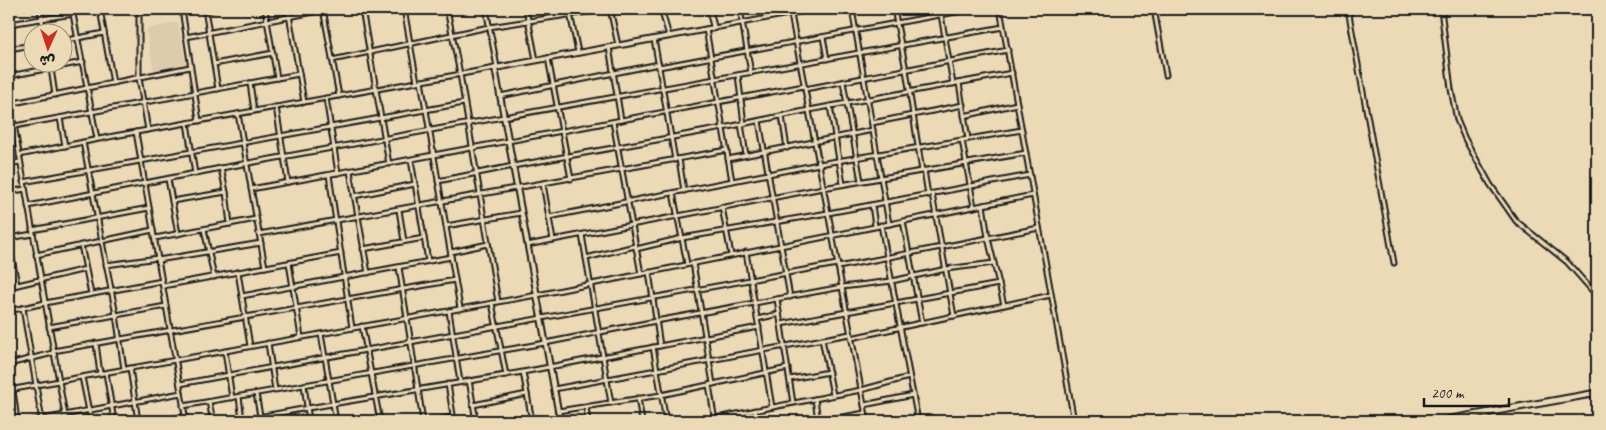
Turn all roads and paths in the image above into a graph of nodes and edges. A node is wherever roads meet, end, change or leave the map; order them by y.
1 (40, 9) edge
2 (72, 9) edge
3 (100, 9) edge
4 (138, 9) edge
5 (182, 9) edge
6 (215, 9) edge
7 (266, 9) edge
8 (288, 9) edge
9 (323, 9) edge
10 (329, 9) edge
11 (362, 9) edge
12 (404, 9) edge
13 (447, 9) edge
14 (486, 9) edge
15 (526, 9) edge
16 (569, 9) edge
17 (609, 9) edge
18 (661, 9) edge
19 (708, 9) edge
20 (740, 9) edge
21 (790, 9) edge
22 (815, 9) edge
23 (852, 9) edge
24 (894, 9) edge
25 (940, 9) edge
26 (972, 9) edge
27 (1000, 9) edge
28 (1154, 9) edge
29 (1348, 9) edge
30 (1441, 9) edge
31 (205, 10) edge
32 (791, 13) junction
33 (74, 14) junction
34 (570, 14) junction
35 (941, 15) junction
36 (289, 16) junction
37 (42, 19) junction
38 (267, 20) junction
39 (528, 20) junction
40 (42, 22) edge
41 (742, 22) junction
42 (897, 23) junction
43 (9, 24) edge
44 (489, 27) junction
45 (1004, 27) junction
46 (714, 28) junction
47 (706, 29) junction
48 (856, 31) junction
49 (208, 32) junction
50 (104, 34) junction
51 (452, 35) junction
52 (669, 36) junction
53 (186, 37) junction
54 (822, 37) junction
55 (945, 38) junction
56 (78, 39) junction
57 (654, 39) junction
58 (72, 40) edge
59 (796, 42) junction
60 (410, 43) junction
61 (618, 45) junction
62 (902, 46) junction
63 (22, 47) edge
64 (609, 47) junction
65 (9, 49) edge
66 (747, 50) junction
67 (1008, 50) junction
68 (369, 52) junction
69 (578, 52) junction
70 (273, 53) junction
71 (860, 53) junction
72 (710, 57) junction
73 (548, 58) junction
74 (827, 59) junction
75 (332, 60) junction
76 (536, 60) junction
77 (949, 61) junction
78 (83, 62) junction
79 (72, 64) edge
80 (214, 64) junction
81 (800, 64) junction
82 (659, 66) junction
83 (190, 67) junction
84 (496, 68) junction
85 (906, 70) junction
86 (30, 72) edge
87 (52, 72) edge
88 (751, 73) junction
89 (1012, 73) junction
90 (300, 74) junction
91 (460, 74) junction
92 (614, 74) junction
93 (738, 75) junction
94 (1166, 75) dead end
95 (9, 76) edge
96 (139, 78) junction
97 (277, 78) junction
98 (864, 78) junction
99 (714, 80) junction
100 (419, 82) junction
101 (843, 82) junction
102 (113, 83) junction
103 (959, 83) junction
104 (250, 84) junction
105 (953, 84) junction
106 (554, 86) junction
107 (88, 88) junction
108 (805, 88) junction
109 (218, 89) junction
110 (376, 89) junction
111 (663, 89) junction
112 (910, 92) junction
113 (195, 94) junction
114 (55, 95) junction
115 (9, 96) edge
116 (338, 96) junction
117 (500, 96) junction
118 (617, 97) junction
119 (741, 97) junction
120 (326, 98) junction
121 (868, 99) junction
122 (304, 102) junction
123 (718, 102) junction
124 (144, 103) junction
125 (464, 103) junction
126 (847, 103) junction
127 (9, 104) edge
128 (1017, 104) junction
129 (962, 105) junction
130 (830, 106) junction
131 (276, 107) junction
132 (558, 108) junction
133 (426, 109) junction
134 (809, 110) junction
135 (254, 111) junction
136 (667, 111) junction
137 (93, 112) junction
138 (238, 114) junction
139 (913, 114) junction
140 (782, 116) junction
141 (964, 116) junction
142 (381, 117) junction
143 (60, 118) junction
144 (504, 118) junction
145 (621, 120) junction
146 (758, 120) junction
147 (199, 121) junction
148 (613, 122) junction
149 (187, 123) junction
150 (872, 123) junction
151 (468, 124) junction
152 (742, 124) junction
153 (14, 126) junction
154 (330, 126) junction
155 (9, 127) edge
156 (723, 128) junction
157 (148, 130) junction
158 (873, 130) junction
159 (1022, 130) junction
160 (430, 131) junction
161 (136, 132) junction
162 (563, 132) junction
163 (853, 135) junction
164 (280, 136) junction
165 (671, 137) junction
166 (836, 138) junction
167 (385, 139) junction
168 (968, 139) junction
169 (96, 140) junction
170 (962, 140) junction
171 (83, 142) junction
172 (508, 142) junction
173 (815, 142) junction
174 (243, 143) junction
175 (65, 146) junction
176 (334, 148) junction
177 (618, 148) junction
178 (786, 148) junction
179 (918, 148) junction
180 (472, 149) junction
181 (727, 150) junction
182 (192, 152) junction
183 (764, 152) junction
184 (1026, 153) junction
185 (877, 154) junction
186 (19, 155) junction
187 (746, 155) junction
188 (434, 156) junction
189 (284, 157) junction
190 (567, 157) junction
191 (858, 158) junction
192 (677, 159) junction
193 (728, 159) junction
194 (411, 160) junction
195 (141, 161) junction
196 (839, 161) junction
197 (20, 162) junction
198 (966, 163) junction
199 (9, 164) edge
200 (247, 164) junction
201 (389, 164) junction
202 (819, 164) junction
203 (513, 166) junction
204 (221, 168) junction
205 (89, 170) junction
206 (622, 170) junction
207 (350, 171) junction
208 (923, 171) junction
209 (338, 173) junction
210 (476, 173) junction
211 (195, 174) junction
212 (768, 174) junction
213 (329, 175) junction
214 (1030, 175) junction
215 (881, 178) junction
216 (168, 179) junction
217 (571, 179) junction
218 (438, 181) junction
219 (861, 181) junction
220 (24, 182) junction
221 (288, 182) junction
222 (732, 182) junction
223 (145, 183) junction
224 (415, 184) junction
225 (543, 184) junction
226 (843, 184) junction
227 (971, 186) junction
228 (517, 188) junction
229 (823, 188) junction
230 (25, 189) junction
231 (251, 189) junction
232 (684, 191) junction
233 (9, 192) edge
234 (226, 192) junction
235 (673, 193) junction
236 (93, 194) junction
237 (930, 194) junction
238 (480, 195) junction
239 (1034, 195) junction
240 (354, 196) junction
241 (773, 197) junction
242 (172, 202) junction
243 (442, 202) junction
244 (628, 202) junction
245 (886, 202) junction
246 (872, 205) junction
247 (983, 205) junction
248 (28, 206) junction
249 (419, 206) junction
250 (722, 207) junction
251 (974, 207) junction
252 (149, 208) junction
253 (399, 210) junction
254 (522, 213) junction
255 (828, 213) junction
256 (936, 214) junction
257 (677, 216) junction
258 (358, 217) junction
259 (549, 217) junction
260 (98, 219) junction
261 (256, 219) junction
262 (336, 220) junction
263 (484, 220) junction
264 (778, 221) junction
265 (903, 221) junction
266 (230, 224) junction
267 (889, 224) junction
268 (632, 225) junction
269 (881, 225) junction
270 (446, 226) junction
271 (875, 226) junction
272 (1039, 228) junction
273 (204, 229) junction
274 (153, 230) junction
275 (726, 230) junction
276 (32, 232) junction
277 (178, 234) junction
278 (259, 234) junction
279 (582, 235) junction
280 (832, 235) junction
281 (154, 238) junction
282 (424, 238) junction
283 (682, 238) junction
284 (988, 238) junction
285 (9, 240) edge
286 (102, 240) junction
287 (553, 240) junction
288 (404, 241) junction
289 (261, 243) junction
290 (488, 244) junction
291 (82, 245) junction
292 (527, 245) junction
293 (781, 245) junction
294 (636, 247) junction
295 (942, 247) junction
296 (363, 249) junction
297 (209, 252) junction
298 (746, 252) junction
299 (341, 253) junction
300 (909, 253) junction
301 (36, 254) junction
302 (451, 255) junction
303 (731, 255) junction
304 (887, 257) junction
305 (586, 258) junction
306 (158, 259) junction
307 (10, 261) edge
308 (428, 261) junction
309 (289, 263) junction
310 (693, 263) junction
311 (994, 263) junction
312 (1394, 263) dead end
313 (687, 264) junction
314 (106, 265) junction
315 (838, 265) junction
316 (265, 267) junction
317 (399, 267) junction
318 (946, 269) junction
319 (86, 270) junction
320 (238, 272) junction
321 (649, 272) junction
322 (368, 273) junction
323 (786, 273) junction
324 (641, 274) junction
325 (913, 276) junction
326 (214, 277) junction
327 (344, 278) junction
328 (40, 279) junction
329 (456, 280) junction
330 (751, 280) junction
331 (162, 281) junction
332 (892, 281) junction
333 (590, 284) junction
334 (999, 284) junction
335 (17, 285) junction
336 (9, 286) edge
337 (163, 286) junction
338 (293, 286) junction
339 (842, 287) junction
340 (111, 290) junction
341 (402, 290) junction
342 (698, 290) junction
343 (91, 294) junction
344 (950, 294) junction
345 (536, 295) junction
346 (1051, 295) junction
347 (242, 296) junction
348 (790, 296) junction
349 (1597, 296) edge
350 (653, 298) junction
351 (777, 299) junction
352 (348, 300) junction
353 (918, 300) junction
354 (498, 302) junction
355 (44, 303) junction
356 (492, 303) junction
357 (755, 303) junction
358 (896, 304) junction
359 (166, 306) junction
360 (1004, 306) junction
361 (23, 308) junction
362 (296, 308) junction
363 (460, 308) junction
364 (595, 309) junction
365 (449, 310) junction
366 (9, 311) edge
367 (701, 313) junction
368 (846, 313) junction
369 (780, 314) junction
370 (116, 315) junction
371 (954, 316) junction
372 (245, 317) junction
373 (407, 318) junction
374 (541, 318) junction
375 (757, 319) junction
376 (656, 321) junction
377 (922, 323) junction
378 (781, 324) junction
379 (362, 326) junction
380 (49, 327) junction
381 (496, 327) junction
382 (352, 328) junction
383 (759, 328) junction
384 (900, 328) junction
385 (170, 330) junction
386 (599, 332) junction
387 (453, 333) junction
388 (320, 334) junction
389 (850, 334) junction
390 (301, 337) junction
391 (706, 337) junction
392 (851, 338) junction
393 (120, 339) junction
394 (822, 339) junction
395 (410, 341) junction
396 (96, 343) junction
397 (268, 343) junction
398 (546, 343) junction
399 (250, 346) junction
400 (660, 346) junction
401 (785, 346) junction
402 (653, 347) junction
403 (366, 349) junction
404 (762, 350) junction
405 (224, 351) junction
406 (501, 351) junction
407 (53, 352) junction
408 (324, 357) junction
409 (603, 357) junction
410 (31, 358) junction
411 (457, 358) junction
412 (176, 360) junction
413 (709, 360) junction
414 (9, 364) edge
415 (414, 366) junction
416 (272, 367) junction
417 (550, 367) junction
418 (130, 368) junction
419 (788, 368) junction
420 (124, 369) junction
421 (656, 370) junction
422 (106, 372) junction
423 (523, 372) junction
424 (828, 372) junction
425 (100, 374) junction
426 (371, 374) junction
427 (766, 374) junction
428 (228, 375) junction
429 (506, 375) junction
430 (82, 377) junction
431 (909, 377) junction
432 (607, 379) junction
433 (790, 379) junction
434 (469, 380) junction
435 (58, 381) junction
436 (329, 381) junction
437 (460, 382) junction
438 (180, 384) junction
439 (448, 384) junction
440 (36, 385) junction
441 (304, 385) junction
442 (711, 385) junction
443 (10, 389) edge
444 (418, 389) junction
445 (554, 389) junction
446 (275, 390) junction
447 (861, 390) junction
448 (181, 393) junction
449 (1597, 393) edge
450 (256, 394) junction
451 (527, 394) junction
452 (661, 395) junction
453 (833, 395) junction
454 (913, 395) junction
455 (375, 396) junction
456 (239, 397) junction
457 (232, 398) junction
458 (638, 398) junction
459 (815, 399) junction
460 (135, 401) junction
461 (209, 402) junction
462 (332, 403) junction
463 (611, 403) junction
464 (793, 403) junction
465 (473, 405) junction
466 (864, 405) junction
467 (112, 406) junction
468 (184, 406) junction
469 (586, 407) junction
470 (772, 407) junction
471 (308, 408) junction
472 (88, 410) junction
473 (755, 410) junction
474 (558, 411) junction
475 (865, 412) junction
476 (65, 415) junction
477 (185, 416) junction
478 (260, 419) edge
479 (454, 419) edge
480 (42, 420) edge
481 (242, 420) edge
482 (715, 420) edge
483 (17, 421) edge
484 (32, 421) edge
485 (66, 421) edge
486 (91, 421) edge
487 (114, 421) edge
488 (138, 421) edge
489 (160, 421) edge
490 (186, 421) edge
491 (212, 421) edge
492 (236, 421) edge
493 (310, 421) edge
494 (336, 421) edge
495 (380, 421) edge
496 (423, 421) edge
497 (432, 421) edge
498 (476, 421) edge
499 (532, 421) edge
500 (560, 421) edge
501 (588, 421) edge
502 (642, 421) edge
503 (666, 421) edge
504 (701, 421) edge
505 (757, 421) edge
506 (819, 421) edge
507 (867, 421) edge
508 (918, 421) edge
509 (1074, 421) edge
510 (1440, 421) edge

1 - 37 street
2 - 33 street
3 - 50 street
4 - 96 street
5 - 53 street
6 - 31 street
7 - 38 street
8 - 36 street
9 - 10 street
9 - 36 street
9 - 75 street
11 - 68 street
12 - 60 street
13 - 51 street
14 - 44 street
15 - 39 street
16 - 34 street
17 - 34 street
17 - 61 street
18 - 52 street
19 - 46 main road
20 - 41 street
21 - 32 street
22 - 32 street
23 - 48 street
24 - 42 street
25 - 35 street
26 - 35 street
27 - 45 street
28 - 94 street
29 - 312 street
30 - 349 street
31 - 49 street
32 - 41 street
32 - 59 street
33 - 37 street
33 - 56 street
34 - 39 street
34 - 69 street
35 - 42 street
35 - 55 street
36 - 38 street
36 - 90 street
37 - 40 street
37 - 43 street
38 - 49 street
38 - 70 street
39 - 44 street
39 - 76 street
41 - 46 street
41 - 66 street
42 - 48 street
42 - 62 street
44 - 51 street
44 - 84 street
45 - 55 street
45 - 67 street
46 - 47 main road
47 - 52 main road
47 - 72 street
48 - 54 street
48 - 71 street
49 - 53 street
49 - 80 street
50 - 56 street
50 - 102 street
51 - 60 street
51 - 91 street
52 - 57 main road
53 - 83 street
54 - 59 street
54 - 74 street
55 - 62 street
55 - 77 street
56 - 58 street
56 - 78 street
57 - 61 main road
57 - 82 street
59 - 66 street
59 - 81 street
60 - 68 street
60 - 100 street
61 - 64 main road
62 - 71 street
62 - 85 street
63 - 65 street
64 - 69 main road
64 - 92 street
66 - 72 street
66 - 88 street
67 - 77 street
67 - 89 street
68 - 75 street
68 - 110 street
69 - 73 main road
70 - 80 street
70 - 97 street
71 - 74 street
71 - 98 street
72 - 82 street
72 - 99 street
73 - 76 main road
73 - 106 street
74 - 81 street
75 - 116 street
76 - 84 main road
77 - 85 street
77 - 105 street
78 - 79 street
78 - 107 street
80 - 109 street
81 - 88 street
81 - 108 street
82 - 92 street
82 - 111 street
83 - 96 street
83 - 113 street
84 - 91 street
84 - 117 main road
85 - 98 street
85 - 112 street
86 - 95 street
87 - 114 street
88 - 93 street
89 - 103 street
89 - 128 street
90 - 97 street
90 - 122 street
91 - 100 street
91 - 125 street
92 - 106 street
92 - 118 street
93 - 99 street
93 - 119 street
96 - 102 street
96 - 124 street
97 - 104 street
98 - 101 street
98 - 121 street
99 - 111 street
99 - 123 street
100 - 110 street
100 - 133 street
101 - 108 street
101 - 126 street
102 - 107 street
103 - 105 street
103 - 129 street
104 - 109 street
104 - 135 street
105 - 112 street
106 - 117 street
106 - 132 street
107 - 114 street
107 - 137 street
108 - 119 street
108 - 134 street
109 - 113 street
110 - 116 street
110 - 142 street
111 - 118 street
111 - 136 street
112 - 121 street
112 - 139 street
113 - 124 street
113 - 147 street
114 - 127 street
115 - 127 street
116 - 120 street
117 - 144 main road
118 - 132 street
118 - 145 street
119 - 123 street
119 - 152 street
120 - 122 street
120 - 154 street
121 - 126 street
121 - 150 street
122 - 131 street
123 - 136 street
123 - 156 street
124 - 137 street
124 - 157 street
125 - 133 street
125 - 151 street
126 - 130 street
126 - 163 street
127 - 153 street
128 - 141 street
128 - 159 street
129 - 139 street
129 - 141 street
130 - 134 street
130 - 166 street
131 - 135 street
131 - 164 street
132 - 144 street
132 - 162 street
133 - 142 street
133 - 160 street
134 - 140 street
134 - 173 street
135 - 138 street
136 - 145 street
136 - 165 street
137 - 143 street
137 - 169 street
138 - 147 street
138 - 174 street
139 - 150 street
139 - 179 street
140 - 146 street
140 - 178 street
141 - 168 street
142 - 154 street
142 - 167 street
143 - 153 street
143 - 175 street
144 - 151 street
144 - 172 main road
145 - 148 street
146 - 152 street
146 - 183 street
147 - 149 street
148 - 162 street
148 - 177 street
149 - 157 street
149 - 182 street
150 - 158 street
151 - 160 street
151 - 180 street
152 - 156 street
152 - 187 street
153 - 155 street
153 - 186 street
154 - 164 street
154 - 176 street
156 - 165 street
156 - 181 street
157 - 161 street
158 - 163 street
158 - 185 street
159 - 168 street
159 - 184 street
160 - 167 street
160 - 188 street
161 - 169 street
161 - 195 street
162 - 172 street
162 - 190 street
163 - 166 street
163 - 191 street
164 - 174 street
164 - 189 street
165 - 177 street
165 - 192 street
166 - 173 street
166 - 196 street
167 - 176 street
167 - 201 street
168 - 170 street
169 - 171 street
170 - 179 street
170 - 198 street
171 - 175 street
171 - 205 street
172 - 180 street
172 - 203 main road
173 - 178 street
173 - 202 street
174 - 182 street
174 - 200 street
175 - 186 street
176 - 189 street
176 - 209 street
177 - 190 street
177 - 206 street
178 - 183 street
179 - 185 street
179 - 208 street
180 - 188 street
180 - 210 street
181 - 192 street
181 - 193 street
182 - 195 street
182 - 211 street
183 - 187 street
183 - 212 street
184 - 198 street
184 - 214 street
185 - 191 street
185 - 215 street
186 - 197 street
187 - 193 street
188 - 194 street
188 - 218 street
189 - 200 street
189 - 221 street
190 - 203 street
190 - 217 street
191 - 196 street
191 - 219 street
192 - 206 street
192 - 232 street
193 - 222 street
194 - 201 street
194 - 224 street
195 - 205 street
195 - 223 street
196 - 202 street
196 - 226 street
197 - 199 street
197 - 220 street
198 - 208 street
198 - 227 street
200 - 204 street
200 - 231 street
201 - 207 street
202 - 212 street
202 - 229 street
203 - 210 street
203 - 228 main road
204 - 211 street
204 - 234 street
205 - 220 street
205 - 236 street
206 - 217 street
206 - 244 street
207 - 209 street
207 - 240 street
208 - 215 street
208 - 237 street
209 - 213 street
210 - 218 street
210 - 238 street
211 - 216 street
212 - 222 street
212 - 241 street
213 - 221 street
213 - 262 street
214 - 227 street
214 - 239 street
215 - 219 street
215 - 245 street
216 - 223 street
216 - 242 street
217 - 225 street
218 - 243 street
219 - 226 street
220 - 230 street
221 - 231 street
222 - 232 street
223 - 236 street
223 - 252 street
224 - 240 street
224 - 249 street
225 - 228 street
225 - 259 street
226 - 229 street
227 - 237 street
227 - 251 street
228 - 238 street
228 - 254 main road
229 - 241 street
229 - 255 street
230 - 233 street
230 - 248 street
231 - 261 street
232 - 235 street
234 - 242 street
234 - 266 street
235 - 244 street
235 - 257 street
236 - 248 street
236 - 260 street
237 - 245 street
237 - 256 street
238 - 243 street
238 - 263 street
239 - 247 street
239 - 272 street
240 - 258 street
241 - 250 street
241 - 264 street
242 - 277 street
243 - 249 street
243 - 270 street
244 - 259 street
244 - 268 street
245 - 246 street
245 - 267 street
246 - 255 street
246 - 271 street
247 - 251 street
247 - 284 street
248 - 276 street
249 - 253 street
249 - 282 street
250 - 257 street
250 - 275 street
251 - 256 street
252 - 260 street
252 - 274 street
253 - 258 street
253 - 288 street
254 - 263 street
254 - 292 main road
255 - 264 street
255 - 280 street
256 - 265 street
256 - 295 street
257 - 268 street
257 - 283 street
258 - 262 street
258 - 296 street
259 - 287 street
260 - 276 street
260 - 286 street
261 - 266 street
261 - 278 street
262 - 278 street
262 - 299 street
263 - 270 street
263 - 290 street
264 - 275 street
264 - 293 street
265 - 267 street
265 - 300 street
266 - 273 street
267 - 269 street
268 - 279 street
268 - 294 street
269 - 271 street
269 - 304 street
270 - 302 street
271 - 280 street
272 - 284 street
272 - 346 street
273 - 277 street
273 - 297 street
274 - 281 street
274 - 286 street
275 - 283 street
275 - 303 street
276 - 285 street
276 - 301 street
277 - 281 street
278 - 289 street
279 - 287 street
279 - 305 street
280 - 293 street
280 - 315 street
281 - 306 street
282 - 288 street
282 - 308 street
283 - 294 street
283 - 313 street
284 - 295 street
284 - 311 street
285 - 307 street
286 - 291 street
286 - 314 street
287 - 292 street
288 - 296 street
289 - 297 street
289 - 316 street
290 - 302 street
290 - 354 street
291 - 301 street
291 - 319 street
292 - 345 main road
293 - 298 street
293 - 323 street
294 - 305 street
294 - 324 street
295 - 300 street
295 - 318 street
296 - 322 street
297 - 306 street
297 - 326 street
298 - 303 street
298 - 330 street
299 - 309 street
299 - 327 street
300 - 304 street
300 - 325 street
301 - 328 street
302 - 308 street
302 - 329 street
303 - 310 street
304 - 315 street
304 - 332 street
305 - 333 street
306 - 314 street
306 - 331 street
307 - 335 street
308 - 317 street
309 - 316 street
309 - 338 street
310 - 313 street
310 - 342 street
311 - 318 street
311 - 334 street
313 - 321 street
314 - 340 street
315 - 323 street
315 - 339 street
316 - 320 street
317 - 322 street
317 - 341 street
318 - 325 street
318 - 344 street
319 - 328 street
319 - 343 street
320 - 326 street
320 - 347 street
321 - 324 street
321 - 350 street
322 - 327 street
323 - 330 street
323 - 348 street
324 - 333 street
325 - 332 street
325 - 353 street
326 - 337 street
327 - 338 street
327 - 352 street
328 - 335 street
328 - 355 street
329 - 341 street
329 - 363 street
330 - 342 street
330 - 357 street
331 - 337 street
331 - 340 street
332 - 339 street
332 - 358 street
333 - 345 street
333 - 364 street
334 - 344 street
334 - 360 street
335 - 336 street
337 - 359 street
338 - 347 street
338 - 362 street
339 - 348 street
339 - 368 street
340 - 343 street
340 - 370 street
341 - 352 street
341 - 373 street
342 - 350 street
342 - 367 street
343 - 355 street
344 - 353 street
344 - 371 street
345 - 354 street
345 - 374 main road
346 - 360 street
346 - 509 street
347 - 372 street
348 - 351 street
350 - 364 street
350 - 376 street
351 - 357 street
351 - 369 street
352 - 362 street
352 - 382 street
353 - 358 street
353 - 377 street
354 - 356 street
355 - 361 street
355 - 380 street
356 - 363 street
356 - 381 street
357 - 367 street
357 - 375 street
358 - 368 street
358 - 384 street
359 - 370 street
359 - 385 street
360 - 371 street
361 - 366 street
361 - 410 street
362 - 372 street
362 - 390 street
363 - 365 street
364 - 374 street
364 - 386 street
365 - 373 street
365 - 387 street
367 - 376 street
367 - 391 street
368 - 378 street
368 - 389 street
369 - 375 street
369 - 378 street
370 - 380 street
370 - 393 street
371 - 377 street
372 - 385 street
372 - 399 street
373 - 379 street
373 - 395 street
374 - 381 street
374 - 398 main road
375 - 383 street
376 - 386 street
376 - 400 street
377 - 384 street
378 - 401 street
379 - 382 street
379 - 403 street
380 - 407 street
381 - 387 street
381 - 406 street
382 - 388 street
383 - 391 street
383 - 404 street
384 - 392 street
384 - 431 street
385 - 393 street
385 - 412 street
386 - 398 street
386 - 409 street
387 - 395 street
387 - 411 street
388 - 390 street
388 - 408 street
389 - 392 street
389 - 394 street
390 - 397 street
391 - 400 street
391 - 413 street
392 - 447 street
393 - 396 street
393 - 420 street
394 - 401 street
394 - 424 street
395 - 403 street
395 - 415 street
396 - 407 street
396 - 425 street
397 - 399 street
397 - 416 street
398 - 406 street
398 - 417 main road
399 - 405 street
400 - 402 street
401 - 404 street
401 - 419 street
402 - 409 street
402 - 421 street
403 - 408 street
403 - 426 street
404 - 413 street
404 - 427 street
405 - 412 street
405 - 428 street
406 - 411 street
406 - 429 street
407 - 410 street
407 - 435 street
408 - 416 street
408 - 436 street
409 - 417 street
409 - 432 street
410 - 414 street
410 - 440 street
411 - 415 street
411 - 437 street
412 - 418 street
412 - 438 street
413 - 421 street
413 - 442 street
415 - 426 street
415 - 444 street
416 - 428 street
416 - 446 street
417 - 423 street
417 - 445 main road
418 - 420 street
418 - 460 street
419 - 427 street
419 - 433 street
420 - 422 street
421 - 432 street
421 - 452 street
422 - 425 street
422 - 467 street
423 - 429 street
423 - 451 street
424 - 433 street
424 - 453 street
425 - 430 street
426 - 436 street
426 - 455 street
427 - 442 street
427 - 470 street
428 - 438 street
428 - 457 street
429 - 434 street
430 - 435 street
430 - 472 street
431 - 447 street
431 - 454 street
432 - 445 street
432 - 463 street
433 - 464 street
434 - 437 street
434 - 465 street
435 - 440 street
435 - 476 street
436 - 441 street
436 - 462 street
437 - 439 street
438 - 448 street
439 - 444 street
439 - 479 street
440 - 443 street
440 - 480 street
441 - 446 street
441 - 471 street
442 - 452 street
442 - 482 street
443 - 483 street
444 - 455 street
444 - 496 street
445 - 474 main road
446 - 450 street
447 - 453 street
447 - 466 street
448 - 460 street
448 - 468 street
449 - 510 highway
450 - 456 street
450 - 478 street
451 - 465 street
451 - 499 street
452 - 458 street
452 - 503 street
453 - 459 street
454 - 466 street
454 - 508 street
455 - 462 street
455 - 495 street
456 - 457 street
456 - 481 street
457 - 461 street
458 - 463 street
458 - 502 street
459 - 464 street
459 - 506 street
460 - 467 street
460 - 488 street
461 - 468 street
461 - 491 street
462 - 471 street
462 - 494 street
463 - 469 street
464 - 470 street
465 - 498 street
466 - 475 street
467 - 472 street
467 - 487 street
468 - 477 street
469 - 474 street
469 - 501 street
470 - 473 street
471 - 478 street
471 - 493 street
472 - 476 street
472 - 486 street
473 - 482 street
473 - 505 street
474 - 500 main road
475 - 506 street
475 - 507 street
476 - 480 street
476 - 485 street
477 - 489 street
477 - 490 street
478 - 481 street
479 - 497 street
480 - 484 street
481 - 492 street
482 - 504 street

